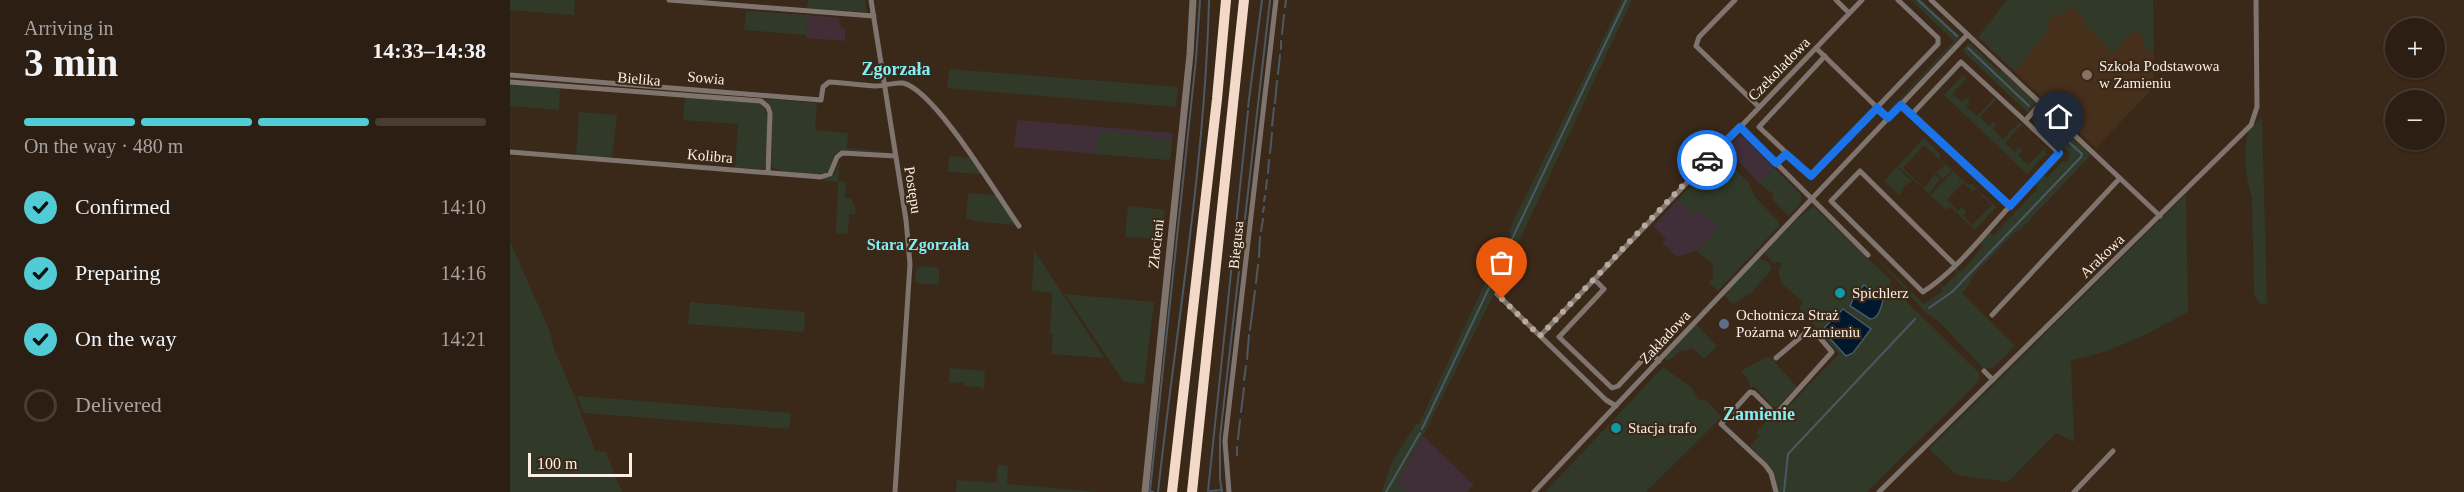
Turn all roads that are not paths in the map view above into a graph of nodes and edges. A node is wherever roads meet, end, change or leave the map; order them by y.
1 (669, 0) edge
2 (871, 0) edge
3 (1193, 0) edge
4 (1226, 0) edge
5 (1244, 0) edge
6 (1276, 0) edge
7 (1735, 0) edge
8 (1836, 0) edge
9 (1862, 0) edge
10 (1898, 0) edge
11 (1931, 0) edge
12 (2256, 0) edge
13 (1850, 13) junction
14 (874, 16) junction
15 (1967, 34) junction
16 (1816, 48) junction
17 (1825, 56) junction
18 (1931, 73) junction
19 (511, 78) edge
20 (1941, 83) junction
21 (885, 85) junction
22 (1764, 102) junction
23 (2041, 104) junction
24 (1901, 105) junction
25 (1759, 107) junction
26 (1877, 108) junction
27 (1772, 111) junction
28 (1912, 114) junction
29 (1888, 118) junction
30 (2025, 121) junction
31 (1740, 127) junction
32 (510, 152) edge
33 (2059, 153) junction
34 (1786, 154) junction
35 (896, 156) junction
36 (2064, 158) dead end
37 (1849, 160) junction
38 (1776, 163) junction
39 (1860, 171) junction
40 (768, 173) junction
41 (2120, 178) junction
42 (1812, 198) junction
43 (2010, 206) junction
44 (2160, 216) junction
45 (1019, 226) dead end
46 (1872, 251) junction
47 (1955, 265) junction
48 (1594, 279) junction
49 (1497, 294) dead end
50 (1565, 310) junction
51 (1992, 315) dead end
52 (1575, 320) junction
53 (1540, 336) junction
54 (1776, 358) dead end
55 (1659, 361) junction
56 (1984, 371) dead end
57 (1993, 380) junction
58 (1616, 406) junction
59 (2113, 451) dead end
60 (895, 492) edge
61 (1145, 492) edge
62 (1172, 492) edge
63 (1192, 492) edge
64 (1229, 492) edge
65 (1534, 492) edge
66 (1776, 492) edge
67 (1879, 492) edge
68 (2074, 492) edge

1 - 14 street
2 - 14 street, Postępu
3 - 61 street, Złocieni
4 - 62 highway
5 - 63 highway
6 - 64 street, Biegusa
7 - 25 street
8 - 13 street
9 - 13 street, Czekoladowa
10 - 26 street
11 - 15 street
12 - 44 street, Arakowa
13 - 16 street, Czekoladowa
14 - 21 street, Postępu
15 - 18 street, Zakładowa
15 - 23 street
16 - 17 street
16 - 22 street, Czekoladowa
17 - 26 street
17 - 27 street
18 - 20 street
18 - 24 street, Zakładowa
19 - 21 street, Sowia
19 - 40 street, Bielika
20 - 28 street
20 - 30 street
21 - 35 street, Postępu
21 - 45 street
22 - 25 street, Czekoladowa
22 - 27 street
23 - 30 street
23 - 41 street
24 - 28 street
24 - 29 street, Zakładowa
25 - 31 street, Czekoladowa
26 - 29 street
26 - 34 street
27 - 34 street
28 - 43 street
29 - 37 street, Zakładowa
30 - 33 street
31 - 38 street
31 - 48 street, Czekoladowa
32 - 40 street, Kolibra
33 - 36 street
33 - 43 street
34 - 38 street
35 - 40 street, Kolibra
35 - 60 street, Postępu
37 - 39 street
37 - 42 street, Zakładowa
38 - 42 street
39 - 46 street
39 - 47 street
41 - 44 street
41 - 51 street
42 - 46 street
42 - 55 street, Zakładowa
43 - 47 street
44 - 57 street, Arakowa
46 - 47 street
48 - 50 street, Czekoladowa
48 - 52 street
49 - 53 street
50 - 52 street
50 - 53 street, Czekoladowa
52 - 55 street
53 - 58 street
54 - 66 street
55 - 58 street, Zakładowa
56 - 57 street
57 - 67 street, Arakowa
58 - 65 street, Zakładowa
59 - 68 street

